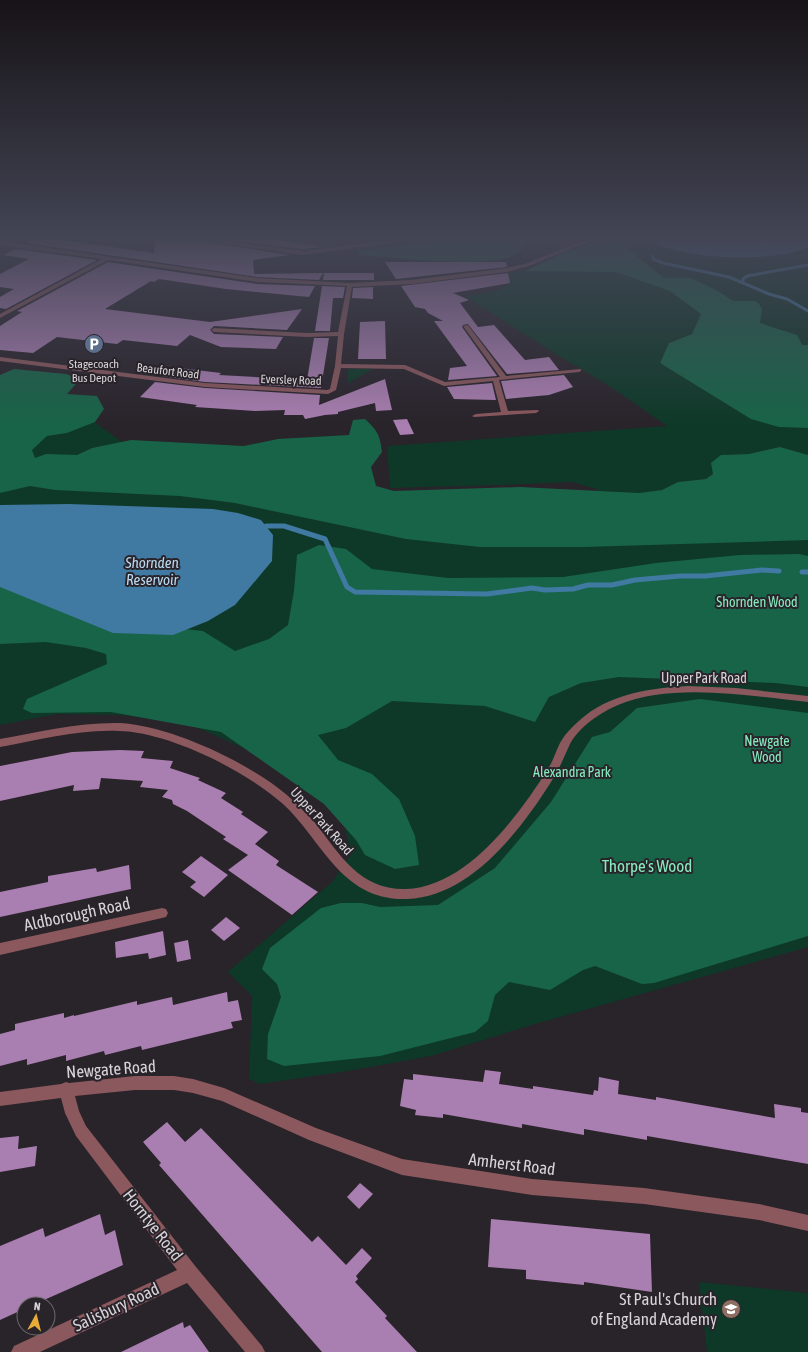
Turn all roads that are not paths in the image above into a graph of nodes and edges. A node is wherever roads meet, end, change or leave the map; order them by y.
1 (30, 300) edge
2 (348, 300) edge
3 (0, 316) edge
4 (466, 326) dead end
5 (214, 330) dead end
6 (342, 334) junction
7 (0, 359) edge
8 (338, 366) junction
9 (579, 370) dead end
10 (504, 378) junction
11 (496, 380) junction
12 (214, 387) joint
13 (536, 411) dead end
14 (505, 413) junction
15 (476, 416) dead end
16 (808, 699) edge
17 (0, 743) edge
18 (162, 914) dead end
19 (0, 949) edge
20 (66, 1089) junction
21 (224, 1095) joint
22 (0, 1099) edge
23 (808, 1223) edge
24 (190, 1273) junction
25 (20, 1352) edge
26 (256, 1352) edge

1 - 3 street
2 - 6 street, Eversley Road
4 - 10 street
5 - 6 street
6 - 8 street, Eversley Road
7 - 12 street, Beaufort Road
8 - 11 street
8 - 12 street, Eversley Road
9 - 10 street
10 - 11 street
11 - 14 street
13 - 14 street
14 - 15 street
16 - 17 street, Upper Park Road
18 - 19 street, Aldborough Road
20 - 21 street, Newgate Road
20 - 22 street, Newgate Road
20 - 24 street, Horntye Road
21 - 23 street, Amherst Road
24 - 25 street, Salisbury Road
24 - 26 street, Horntye Road

